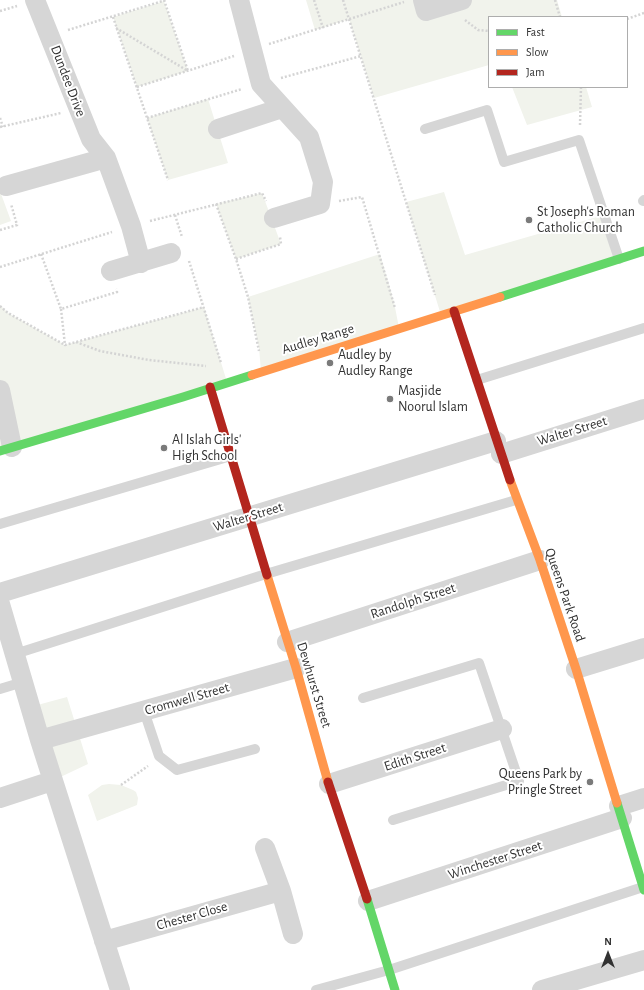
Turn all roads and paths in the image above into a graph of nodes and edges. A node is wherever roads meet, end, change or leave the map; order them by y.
1 (35, 0) edge
2 (164, 0) edge
3 (239, 0) edge
4 (314, 0) edge
5 (343, 0) edge
6 (410, 0) edge
7 (423, 0) edge
8 (462, 0) edge
9 (556, 0) edge
10 (644, 13) edge
11 (560, 16) edge
12 (113, 17) junction
13 (349, 19) junction
14 (628, 19) edge
15 (116, 28) junction
16 (323, 28) junction
17 (50, 36) junction
18 (252, 50) junction
19 (361, 56) junction
20 (188, 71) junction
21 (261, 84) junction
22 (137, 88) junction
23 (581, 88) edge
24 (78, 108) junction
25 (282, 108) junction
26 (0, 118) edge
27 (147, 118) junction
28 (1, 127) edge
29 (425, 128) dead end
30 (218, 130) dead end
31 (579, 140) junction
32 (106, 158) junction
33 (168, 180) dead end
34 (6, 186) dead end
35 (216, 204) junction
36 (320, 204) junction
37 (175, 215) junction
38 (274, 218) junction
39 (131, 226) junction
40 (181, 251) junction
41 (644, 251) edge
42 (41, 254) junction
43 (236, 259) junction
44 (619, 259) junction
45 (141, 262) junction
46 (0, 267) edge
47 (111, 270) joint
48 (0, 306) edge
49 (204, 307) junction
50 (61, 309) junction
51 (454, 311) junction
52 (441, 315) junction
53 (399, 328) junction
54 (644, 328) edge
55 (76, 342) junction
56 (65, 345) junction
57 (208, 367) dead end
58 (261, 371) junction
59 (477, 380) junction
60 (227, 382) junction
61 (210, 387) junction
62 (0, 390) edge
63 (644, 409) edge
64 (498, 447) junction
65 (6, 449) edge
66 (230, 456) junction
67 (516, 500) junction
68 (249, 517) junction
69 (0, 524) edge
70 (540, 560) junction
71 (266, 574) junction
72 (1, 604) edge
73 (287, 642) junction
74 (644, 648) edge
75 (15, 654) junction
76 (296, 668) junction
77 (576, 669) junction
78 (23, 682) junction
79 (0, 689) edge
80 (363, 698) dead end
81 (144, 711) junction
82 (502, 729) junction
83 (37, 732) junction
84 (255, 749) dead end
85 (159, 756) junction
86 (329, 784) junction
87 (121, 785) dead end
88 (55, 790) junction
89 (0, 798) edge
90 (644, 798) edge
91 (620, 812) junction
92 (393, 820) dead end
93 (265, 848) dead end
94 (644, 888) edge
95 (280, 891) junction
96 (368, 901) junction
97 (293, 934) dead end
98 (104, 940) junction
99 (644, 960) edge
100 (389, 970) junction
101 (585, 984) edge
102 (120, 990) edge
103 (316, 990) edge
104 (395, 990) edge
105 (542, 990) edge

1 - 17 street, Dundee Drive
2 - 12 path
2 - 20 path
3 - 18 street
4 - 16 path
5 - 13 path
6 - 13 path
7 - 8 street
9 - 11 path
10 - 14 path
12 - 15 path
12 - 17 path
13 - 16 path
13 - 19 path
15 - 20 path
15 - 22 path
16 - 18 path
17 - 24 street, Dundee Drive
18 - 20 path
18 - 21 street
19 - 21 path
19 - 52 path
20 - 22 path
21 - 25 street
21 - 27 path
22 - 27 path
23 - 31 path
24 - 28 path
24 - 32 street, Dundee Drive
25 - 30 street
25 - 36 street
26 - 28 path
27 - 33 path
29 - 31 lane
31 - 44 lane
32 - 34 street
32 - 39 street, Dundee Drive
35 - 37 path
35 - 38 path
35 - 43 path
36 - 38 street
36 - 53 path
37 - 39 path
37 - 40 path
38 - 43 path
39 - 42 path
39 - 45 street, Dundee Drive
40 - 45 street
40 - 49 path
41 - 44 street, Audley Range
42 - 46 path
42 - 50 path
43 - 58 path
44 - 51 street, Audley Range
45 - 47 street
47 - 50 path
48 - 56 path
49 - 55 path
49 - 60 path
50 - 56 path
51 - 52 street, Audley Range
51 - 59 street, Queens Park Road
52 - 53 street, Audley Range
53 - 58 street, Audley Range
54 - 59 lane
55 - 56 path
55 - 57 path
58 - 60 street, Audley Range
59 - 64 street, Queens Park Road
60 - 61 street, Audley Range
61 - 65 street, Audley Range
61 - 66 street, Dewhurst Street
62 - 65 street
63 - 64 street, Walter Street
64 - 67 street, Queens Park Road
64 - 68 street, Walter Street
66 - 68 street, Dewhurst Street
66 - 69 lane
67 - 70 street, Queens Park Road
67 - 71 lane
68 - 71 street, Dewhurst Street
68 - 72 street, Walter Street
70 - 73 street, Randolph Street
70 - 77 street, Queens Park Road
71 - 73 street, Dewhurst Street
71 - 75 lane
72 - 75 street
73 - 76 street, Dewhurst Street
74 - 77 street
75 - 78 street
76 - 81 street, Cromwell Street
76 - 86 street, Dewhurst Street
77 - 91 street, Queens Park Road
78 - 79 lane
78 - 83 street
80 - 82 lane
81 - 83 street, Cromwell Street
81 - 85 lane
82 - 86 street, Edith Street
82 - 92 lane
83 - 88 street
84 - 85 lane
85 - 87 path
86 - 96 street, Dewhurst Street
88 - 89 street
88 - 98 street
90 - 91 street, Winchester Street
91 - 94 street, Queens Park Road
91 - 96 street, Winchester Street
93 - 95 street
94 - 100 lane
95 - 97 street
95 - 98 street, Chester Close
96 - 100 street, Dewhurst Street
98 - 102 street
99 - 101 street
100 - 103 lane
100 - 104 street, Dewhurst Street
101 - 105 street

